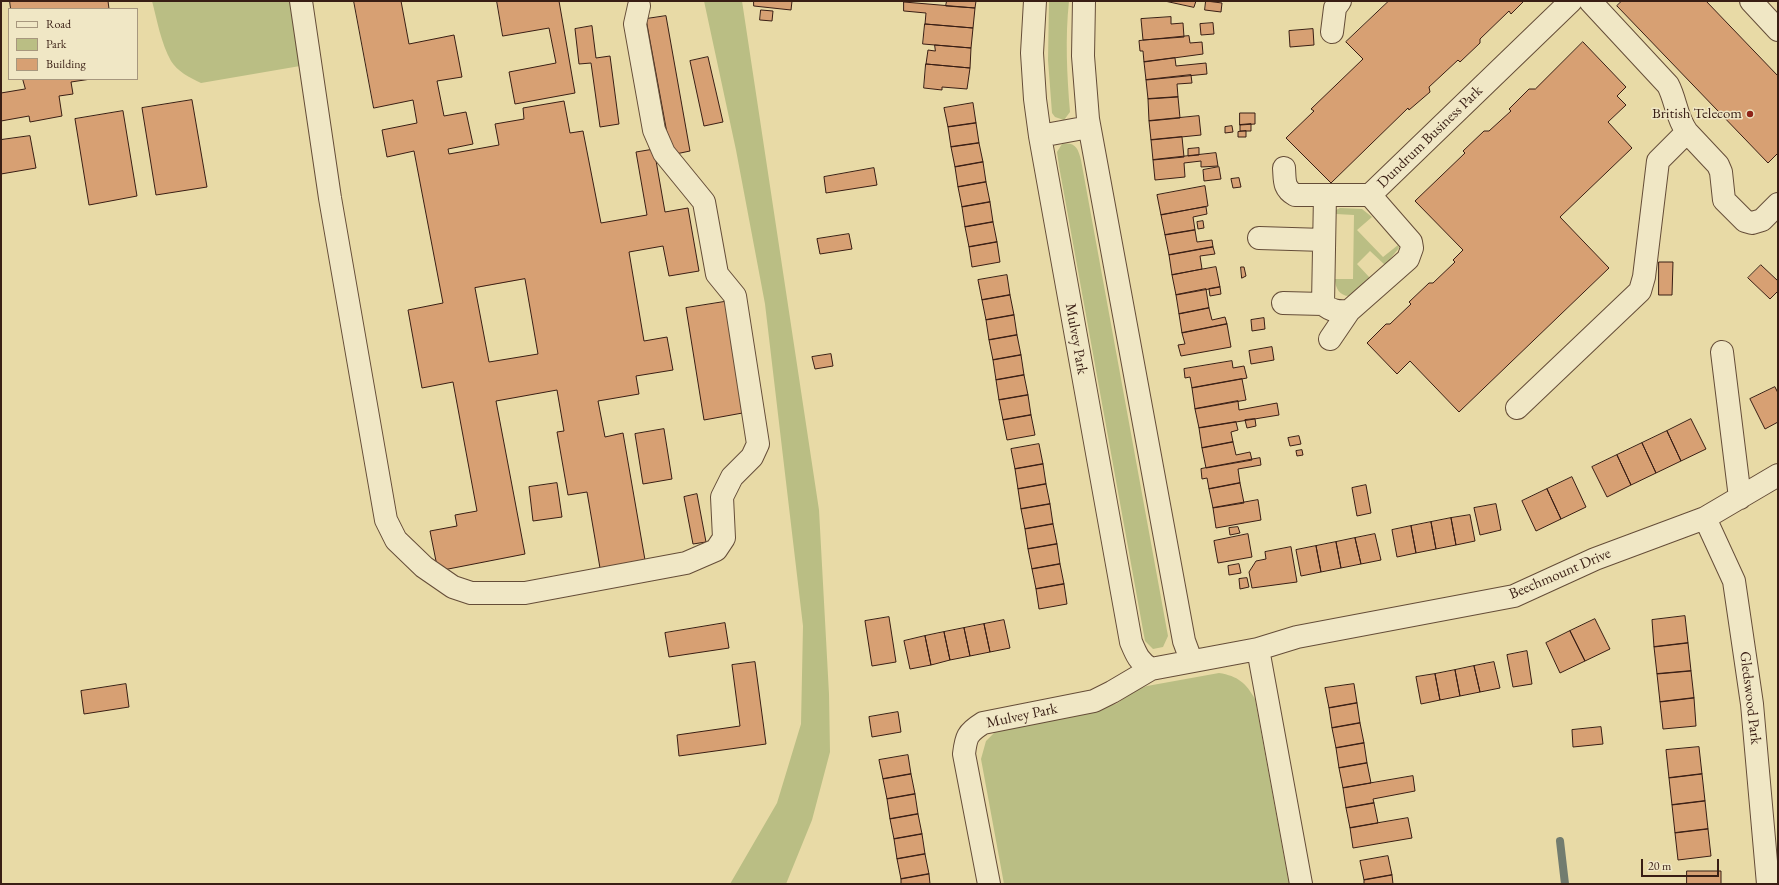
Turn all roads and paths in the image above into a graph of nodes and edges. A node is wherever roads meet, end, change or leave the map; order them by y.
1 (301, 1) edge
2 (1035, 1) edge
3 (1084, 1) edge
4 (1340, 1) edge
5 (1571, 1) edge
6 (1590, 1) edge
7 (1751, 1) edge
8 (637, 3) edge
9 (1778, 30) edge
10 (1332, 32) dead end
11 (1089, 127) junction
12 (1687, 132) junction
13 (1040, 136) junction
14 (1284, 168) dead end
15 (1325, 195) junction
16 (1370, 195) junction
17 (1778, 204) edge
18 (1259, 238) dead end
19 (1324, 240) junction
20 (1282, 303) dead end
21 (1323, 304) junction
22 (1349, 311) junction
23 (1330, 339) dead end
24 (1722, 352) dead end
25 (1517, 408) dead end
26 (1778, 475) edge
27 (1740, 498) junction
28 (1705, 518) junction
29 (1258, 649) junction
30 (1191, 660) junction
31 (1150, 668) junction
32 (988, 884) edge
33 (1300, 884) edge
34 (1768, 884) edge

1 - 8 street
2 - 13 street, Mulvey Park
3 - 11 street
4 - 10 street
5 - 16 street, Dundrum Business Park
6 - 12 street
7 - 9 street
11 - 13 street
11 - 30 street
12 - 17 street
12 - 25 street
13 - 31 street, Mulvey Park
14 - 15 street
15 - 16 street
15 - 19 street
16 - 22 street, Dundrum Business Park
18 - 19 street
19 - 21 street
20 - 21 street
21 - 22 street
22 - 23 street
24 - 27 street
26 - 27 street, Beechmount Drive
27 - 28 street, Beechmount Drive
28 - 29 street, Beechmount Drive
28 - 34 street, Gledswood Park
29 - 30 street, Mulvey Park
29 - 33 street
30 - 31 street, Mulvey Park
31 - 32 street, Mulvey Park

